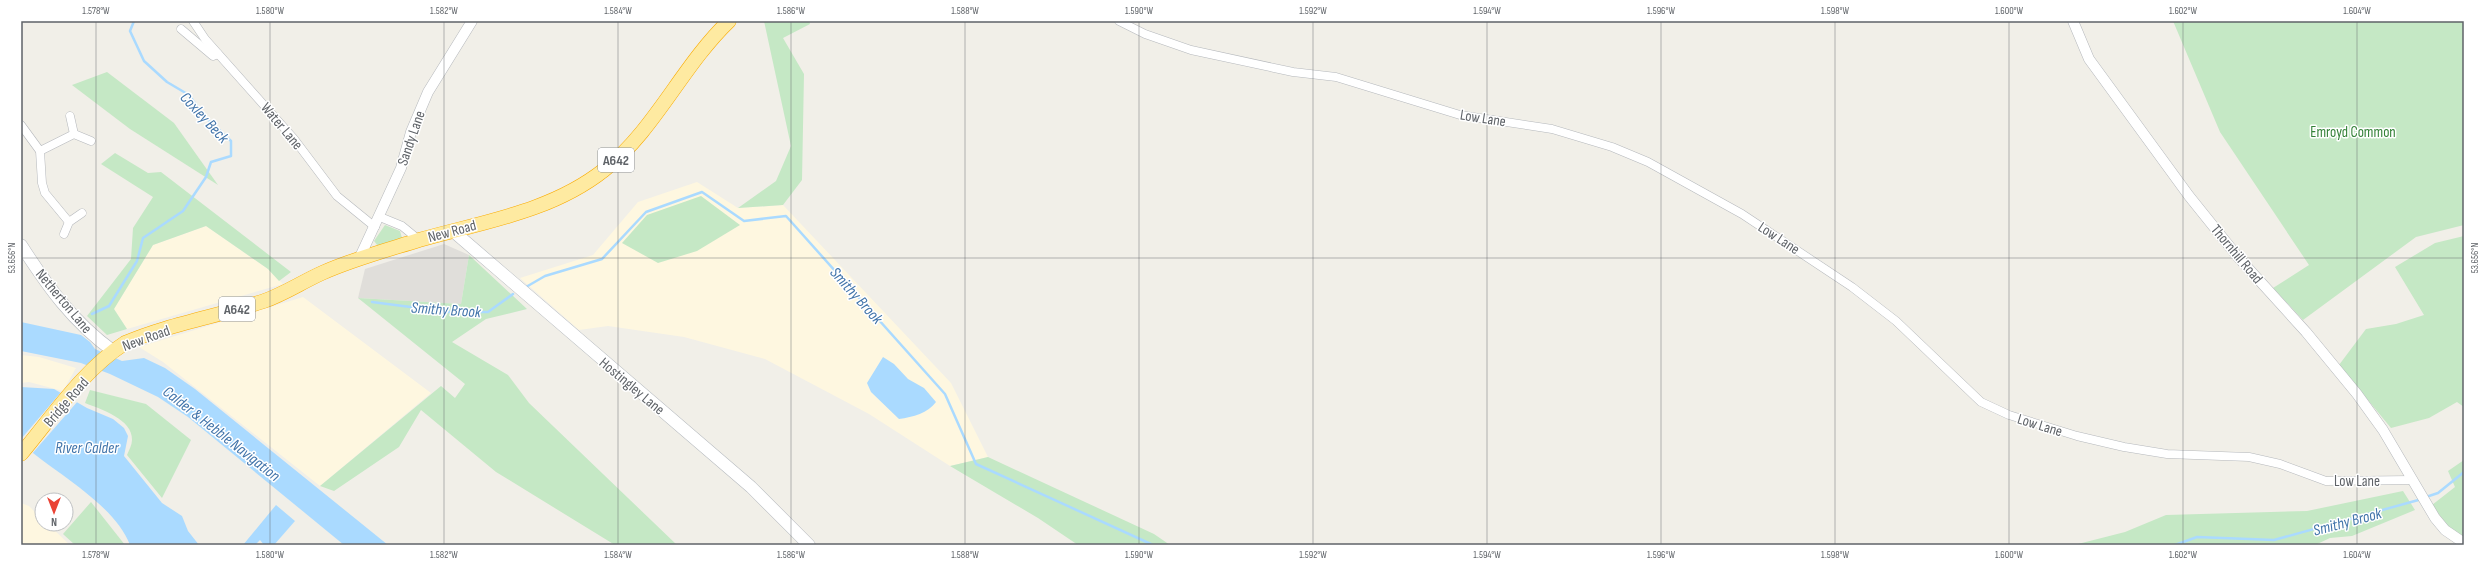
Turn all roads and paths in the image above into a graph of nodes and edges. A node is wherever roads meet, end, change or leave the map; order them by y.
1 (193, 21) edge
2 (472, 21) edge
3 (729, 21) edge
4 (1119, 21) edge
5 (2072, 21) edge
6 (182, 29) dead end
7 (218, 54) junction
8 (70, 116) dead end
9 (21, 125) edge
10 (74, 134) junction
11 (91, 141) dead end
12 (40, 150) junction
13 (82, 213) dead end
14 (380, 216) junction
15 (69, 222) junction
16 (375, 227) junction
17 (453, 231) junction
18 (64, 234) dead end
19 (419, 240) junction
20 (21, 246) edge
21 (359, 259) junction
22 (113, 351) junction
23 (21, 454) edge
24 (2411, 480) junction
25 (2464, 544) edge
26 (809, 545) edge

1 - 7 street, Water Lane
2 - 14 street, Sandy Lane
3 - 17 highway, New Road / A642
4 - 24 street, Low Lane
5 - 24 street, Thornhill Road
6 - 7 street
7 - 16 street, Water Lane
8 - 10 street
9 - 12 street
10 - 11 street
10 - 12 street
12 - 15 street
13 - 15 street
14 - 16 street, Sandy Lane
14 - 19 street
15 - 18 street
16 - 21 street, Sandy Lane
17 - 19 highway, New Road / A642
17 - 26 main road, Hostingley Lane
19 - 21 highway, New Road / A642
20 - 22 main road, Netherton Lane
21 - 22 highway, New Road / A642
22 - 23 highway, Bridge Road / A642
24 - 25 street, Thornhill Road

